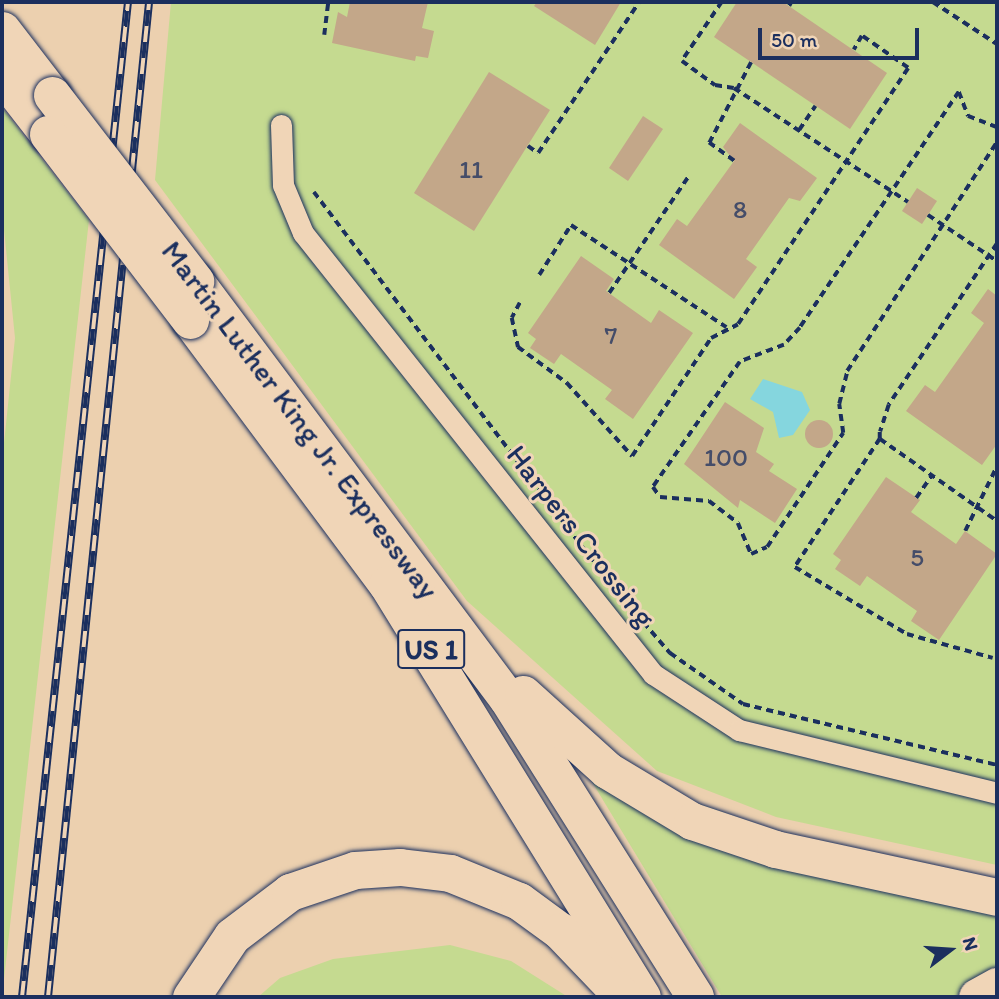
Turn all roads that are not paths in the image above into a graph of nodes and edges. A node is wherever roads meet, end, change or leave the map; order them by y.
1 (2, 30) edge
2 (2, 75) edge
3 (281, 125) dead end
4 (461, 634) junction
5 (997, 793) edge
6 (997, 897) edge
7 (997, 986) edge
8 (191, 997) edge
9 (623, 997) edge
10 (642, 997) edge
11 (695, 997) edge
12 (977, 997) edge

1 - 4 highway, Martin Luther King Jr. Expressway / US 1, bridge
2 - 10 highway, Martin Luther King Jr. Expressway / US 1, bridge
3 - 5 street, Harpers Crossing
4 - 6 highway
4 - 11 highway, Martin Luther King Jr. Expressway / US 1
7 - 12 highway
8 - 9 highway

